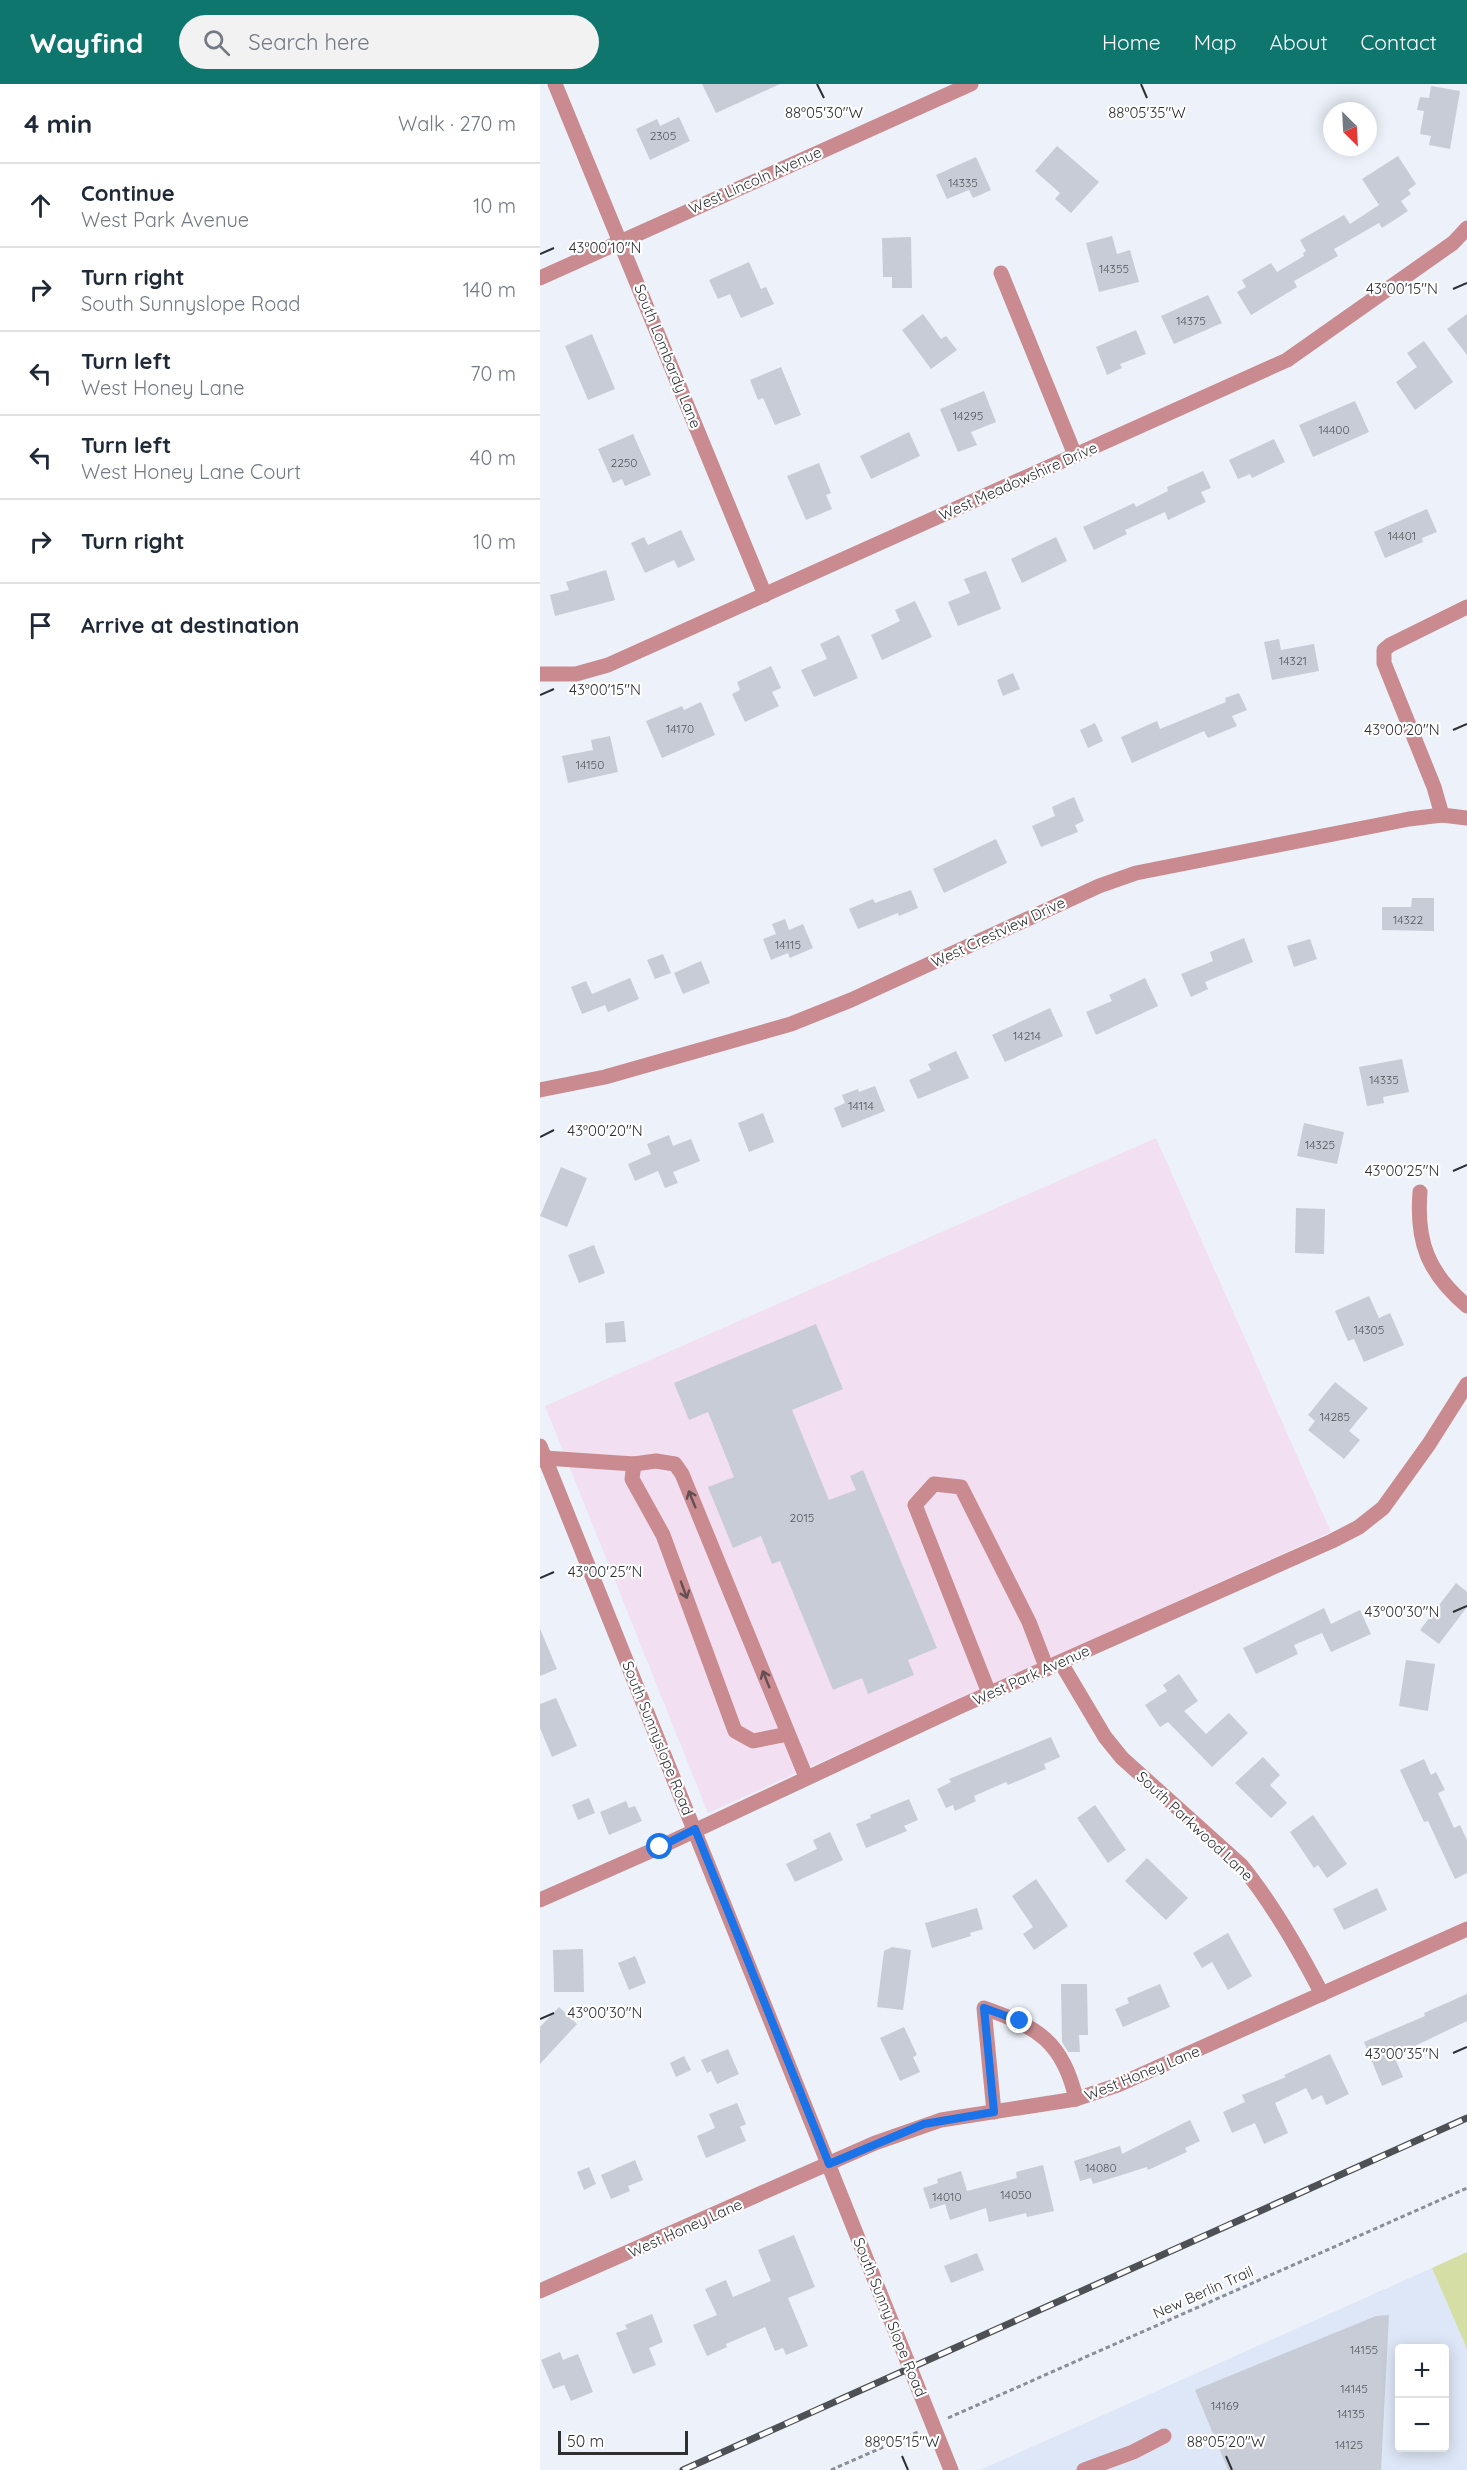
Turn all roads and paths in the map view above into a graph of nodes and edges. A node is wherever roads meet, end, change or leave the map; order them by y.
1 (555, 84) edge
2 (971, 84) edge
3 (1467, 228) edge
4 (620, 242) junction
5 (1001, 273) dead end
6 (540, 278) edge
7 (1075, 455) junction
8 (765, 595) junction
9 (1467, 607) edge
10 (540, 674) edge
11 (1442, 815) junction
12 (1467, 818) edge
13 (540, 1090) edge
14 (1420, 1192) dead end
15 (1467, 1305) edge
16 (1467, 1384) edge
17 (542, 1454) edge
18 (634, 1464) junction
19 (1054, 1666) junction
20 (989, 1693) junction
21 (783, 1735) junction
22 (806, 1777) junction
23 (695, 1829) junction
24 (540, 1900) edge
25 (1467, 1929) edge
26 (1322, 1994) junction
27 (1076, 2099) junction
28 (994, 2112) junction
29 (829, 2164) junction
30 (1467, 2187) edge
31 (540, 2291) edge
32 (950, 2418) dead end
33 (922, 2430) dead end
34 (1164, 2436) dead end
35 (831, 2470) edge
36 (951, 2470) edge
37 (1084, 2470) edge

1 - 4 street, South Lombardy Lane
2 - 4 street, West Lincoln Avenue
3 - 7 street, West Meadowshire Drive
4 - 6 street, West Lincoln Avenue
4 - 8 street, South Lombardy Lane
5 - 7 street
7 - 8 street, West Meadowshire Drive
8 - 10 street, West Meadowshire Drive
9 - 11 street
11 - 12 street, West Crestview Drive
11 - 13 street, West Crestview Drive
14 - 15 street
16 - 19 street, West Park Avenue
17 - 18 street
17 - 23 street, South Sunnyslope Road
21 -> 18 street
18 -> 21 street
19 - 20 street, West Park Avenue
19 - 20 street, South Parkwood Lane
19 - 26 street, South Parkwood Lane
20 - 22 street, West Park Avenue
21 - 22 street
22 - 23 street, West Park Avenue
23 - 24 street, West Park Avenue
23 - 29 street, South Sunnyslope Road
25 - 26 street, West Honey Lane
26 - 27 street, West Honey Lane
27 - 28 street, West Honey Lane
27 - 28 street
28 - 29 street, West Honey Lane
29 - 31 street, West Honey Lane
29 - 36 street, South Sunny Slope Road
30 - 32 path, New Berlin Trail
33 - 35 path
34 - 37 street

